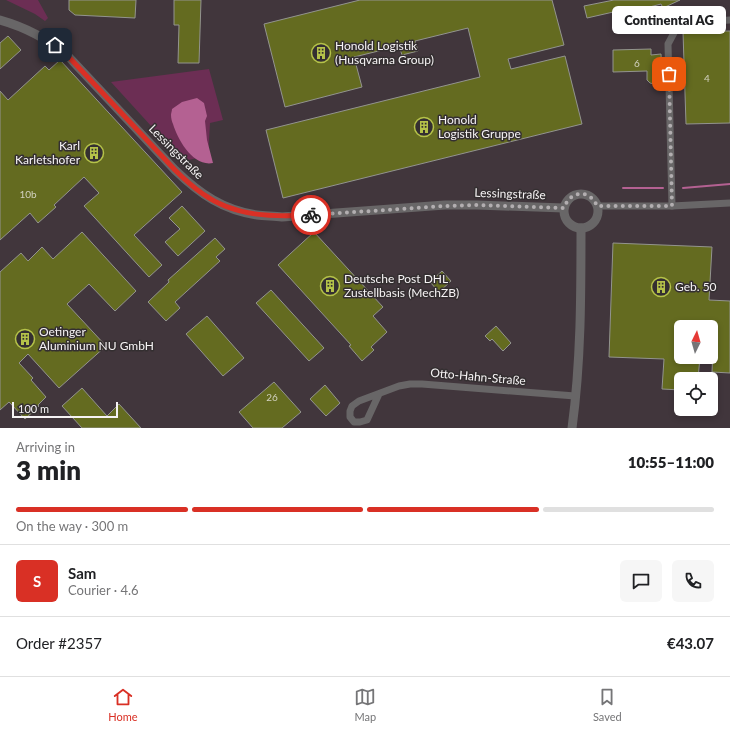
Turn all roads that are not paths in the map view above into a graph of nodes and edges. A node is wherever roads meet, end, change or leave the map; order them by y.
1 (0, 20) edge
2 (730, 20) edge
3 (730, 203) edge
4 (597, 206) junction
5 (672, 206) junction
6 (564, 208) junction
7 (581, 228) junction
8 (380, 394) junction
9 (575, 396) junction
10 (572, 428) edge

1 - 6 street, Lessingstraße
2 - 5 street
3 - 5 street
4 - 5 street
4 - 6 street
4 - 7 street
6 - 7 street
7 - 9 street
8 - 8 street, Otto-Hahn-Straße
8 - 9 street, Otto-Hahn-Straße
9 - 10 street

